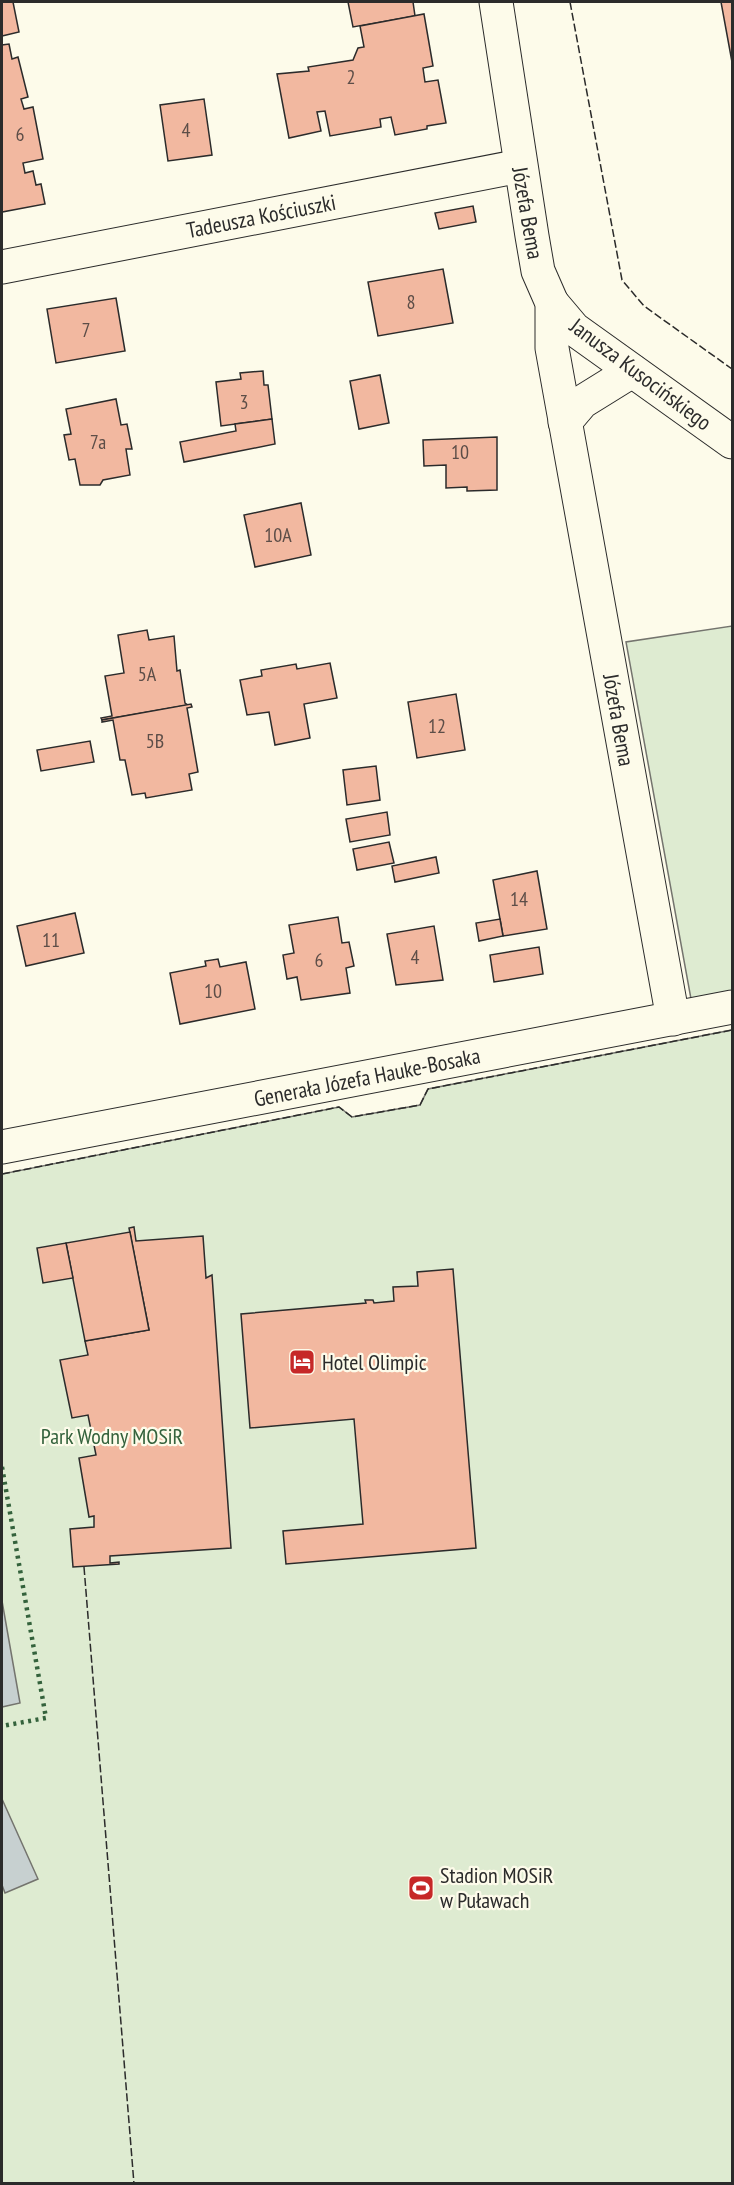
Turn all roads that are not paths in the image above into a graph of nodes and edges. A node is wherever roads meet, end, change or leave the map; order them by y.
1 (496, 2) edge
2 (520, 166) junction
3 (2, 267) edge
4 (552, 303) junction
5 (632, 371) junction
6 (565, 422) junction
7 (732, 442) edge
8 (732, 1007) edge
9 (673, 1019) junction
10 (2, 1147) edge

1 - 2 street, Józefa Bema
2 - 3 street, Tadeusza Kościuszki
2 - 4 street, Józefa Bema
4 - 5 street, Janusza Kusocińskiego
4 - 6 street, Józefa Bema
5 - 6 street
5 - 7 street, Janusza Kusocińskiego
6 - 9 street, Józefa Bema
8 - 9 street, Generała Józefa Hauke-Bosaka
9 - 10 street, Generała Józefa Hauke-Bosaka

